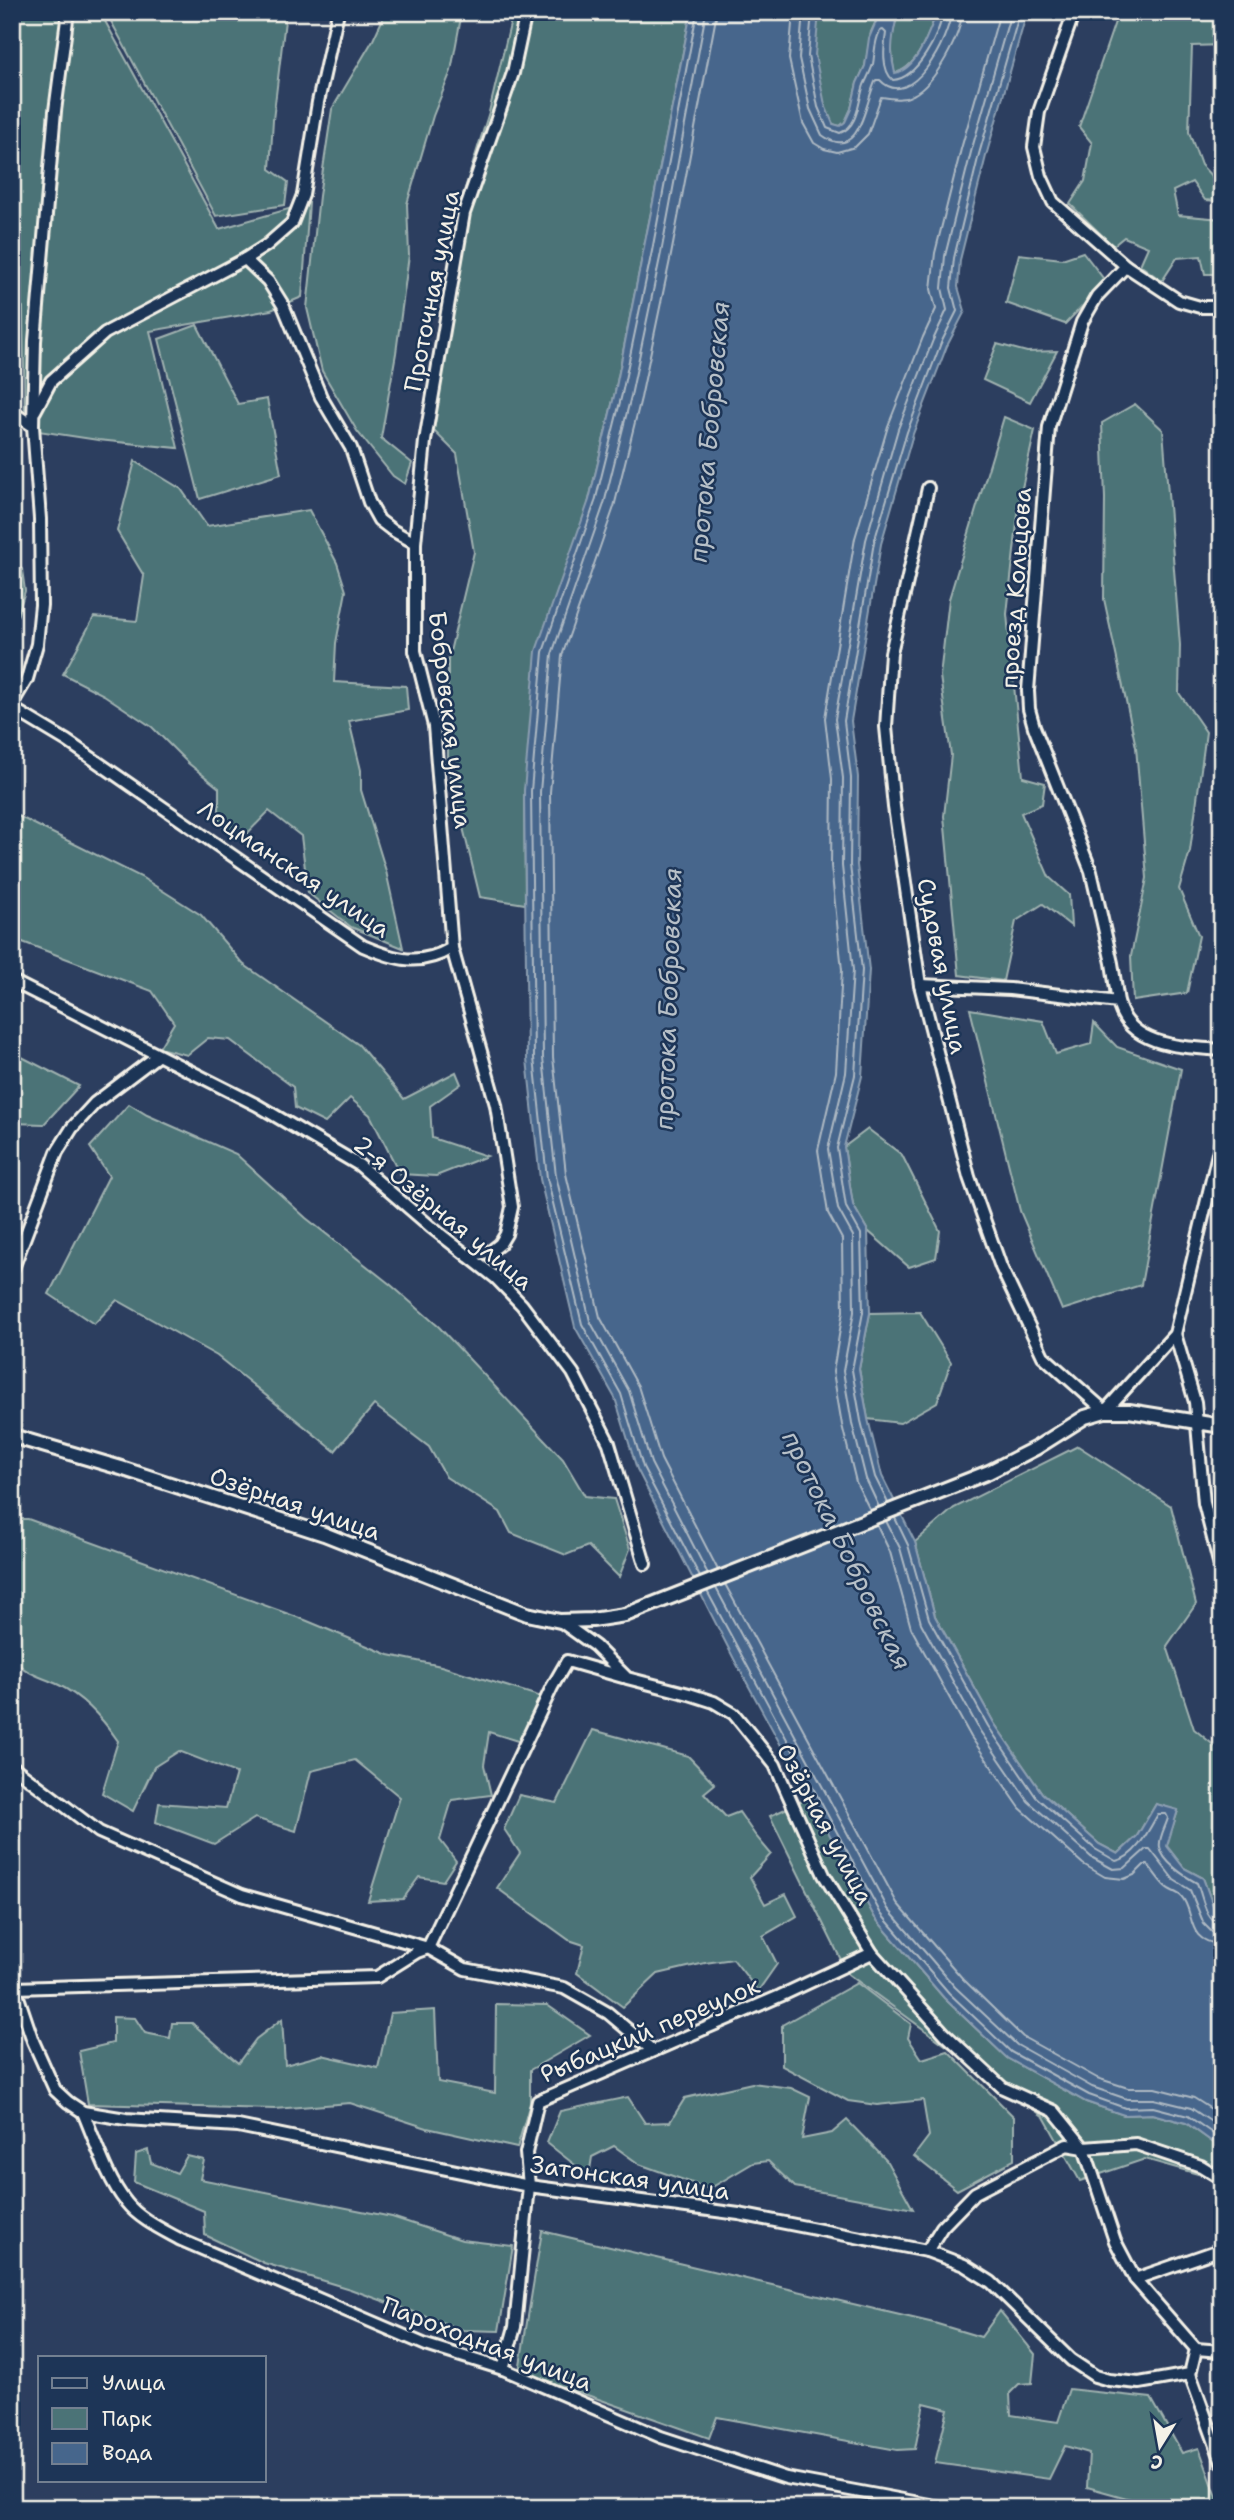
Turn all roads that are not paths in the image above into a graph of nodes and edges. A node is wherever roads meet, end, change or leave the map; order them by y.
1 (68, 12) edge
2 (338, 12) edge
3 (526, 12) edge
4 (1074, 12) edge
5 (245, 259) junction
6 (1126, 266) junction
7 (1222, 307) edge
8 (12, 412) edge
9 (34, 413) junction
10 (33, 426) junction
11 (928, 488) dead end
12 (415, 543) junction
13 (12, 706) edge
14 (452, 948) junction
15 (12, 981) edge
16 (920, 985) junction
17 (1118, 1002) junction
18 (1222, 1050) edge
19 (156, 1056) junction
20 (1222, 1137) edge
21 (468, 1256) junction
22 (12, 1271) edge
23 (1175, 1334) junction
24 (1105, 1411) junction
25 (1198, 1423) junction
26 (1222, 1426) edge
27 (12, 1436) edge
28 (645, 1564) dead end
29 (1222, 1574) edge
30 (560, 1621) junction
31 (627, 1678) junction
32 (12, 1766) edge
33 (428, 1948) junction
34 (872, 1953) junction
35 (14, 1984) edge
36 (652, 2050) junction
37 (83, 2112) junction
38 (1084, 2148) junction
39 (1222, 2179) edge
40 (529, 2186) junction
41 (1222, 2249) edge
42 (927, 2251) junction
43 (1135, 2279) junction
44 (1196, 2349) junction
45 (1222, 2351) edge
46 (503, 2369) junction
47 (1190, 2374) junction
48 (1222, 2462) edge
49 (946, 2508) edge

1 - 9 street, Лоцманская улица
2 - 5 street
3 - 12 street, Проточная улица
4 - 6 street
5 - 9 street
5 - 12 street
6 - 7 street
6 - 17 street, проезд Кольцова
8 - 10 street
9 - 10 street, Лоцманская улица
10 - 13 street, Лоцманская улица
11 - 16 street, Судовая улица
12 - 14 street, Бобровская улица
13 - 14 street, Лоцманская улица
14 - 21 street
15 - 19 street, 2-я Озёрная улица
16 - 17 street
16 - 24 street, Судовая улица
17 - 18 street, проезд Кольцова
19 - 21 street, 2-я Озёрная улица
19 - 22 street
20 - 23 street
21 - 28 street, 2-я Озёрная улица
23 - 24 street
23 - 25 street
24 - 25 street
24 - 30 street, Озёрная улица
25 - 26 street
25 - 29 street
27 - 30 street, Озёрная улица
30 - 31 street, Озёрная улица
31 - 33 street
31 - 34 street, Озёрная улица
32 - 33 street
33 - 35 street
33 - 36 street
34 - 36 street, Рыбацкий переулок
34 - 38 street, Озёрная улица
35 - 37 street, Затонская улица
36 - 40 street, Рыбацкий переулок
37 - 40 street, Затонская улица
37 - 46 street, Пароходная улица
38 - 39 street
38 - 42 street
38 - 43 street, Озёрная улица
40 - 42 street, Затонская улица
40 - 46 street, Рыбацкий переулок
41 - 43 street
42 - 47 street, Затонская улица
43 - 44 street, Озёрная улица
44 - 45 street
44 - 47 street
46 - 49 street, Пароходная улица
47 - 48 street

